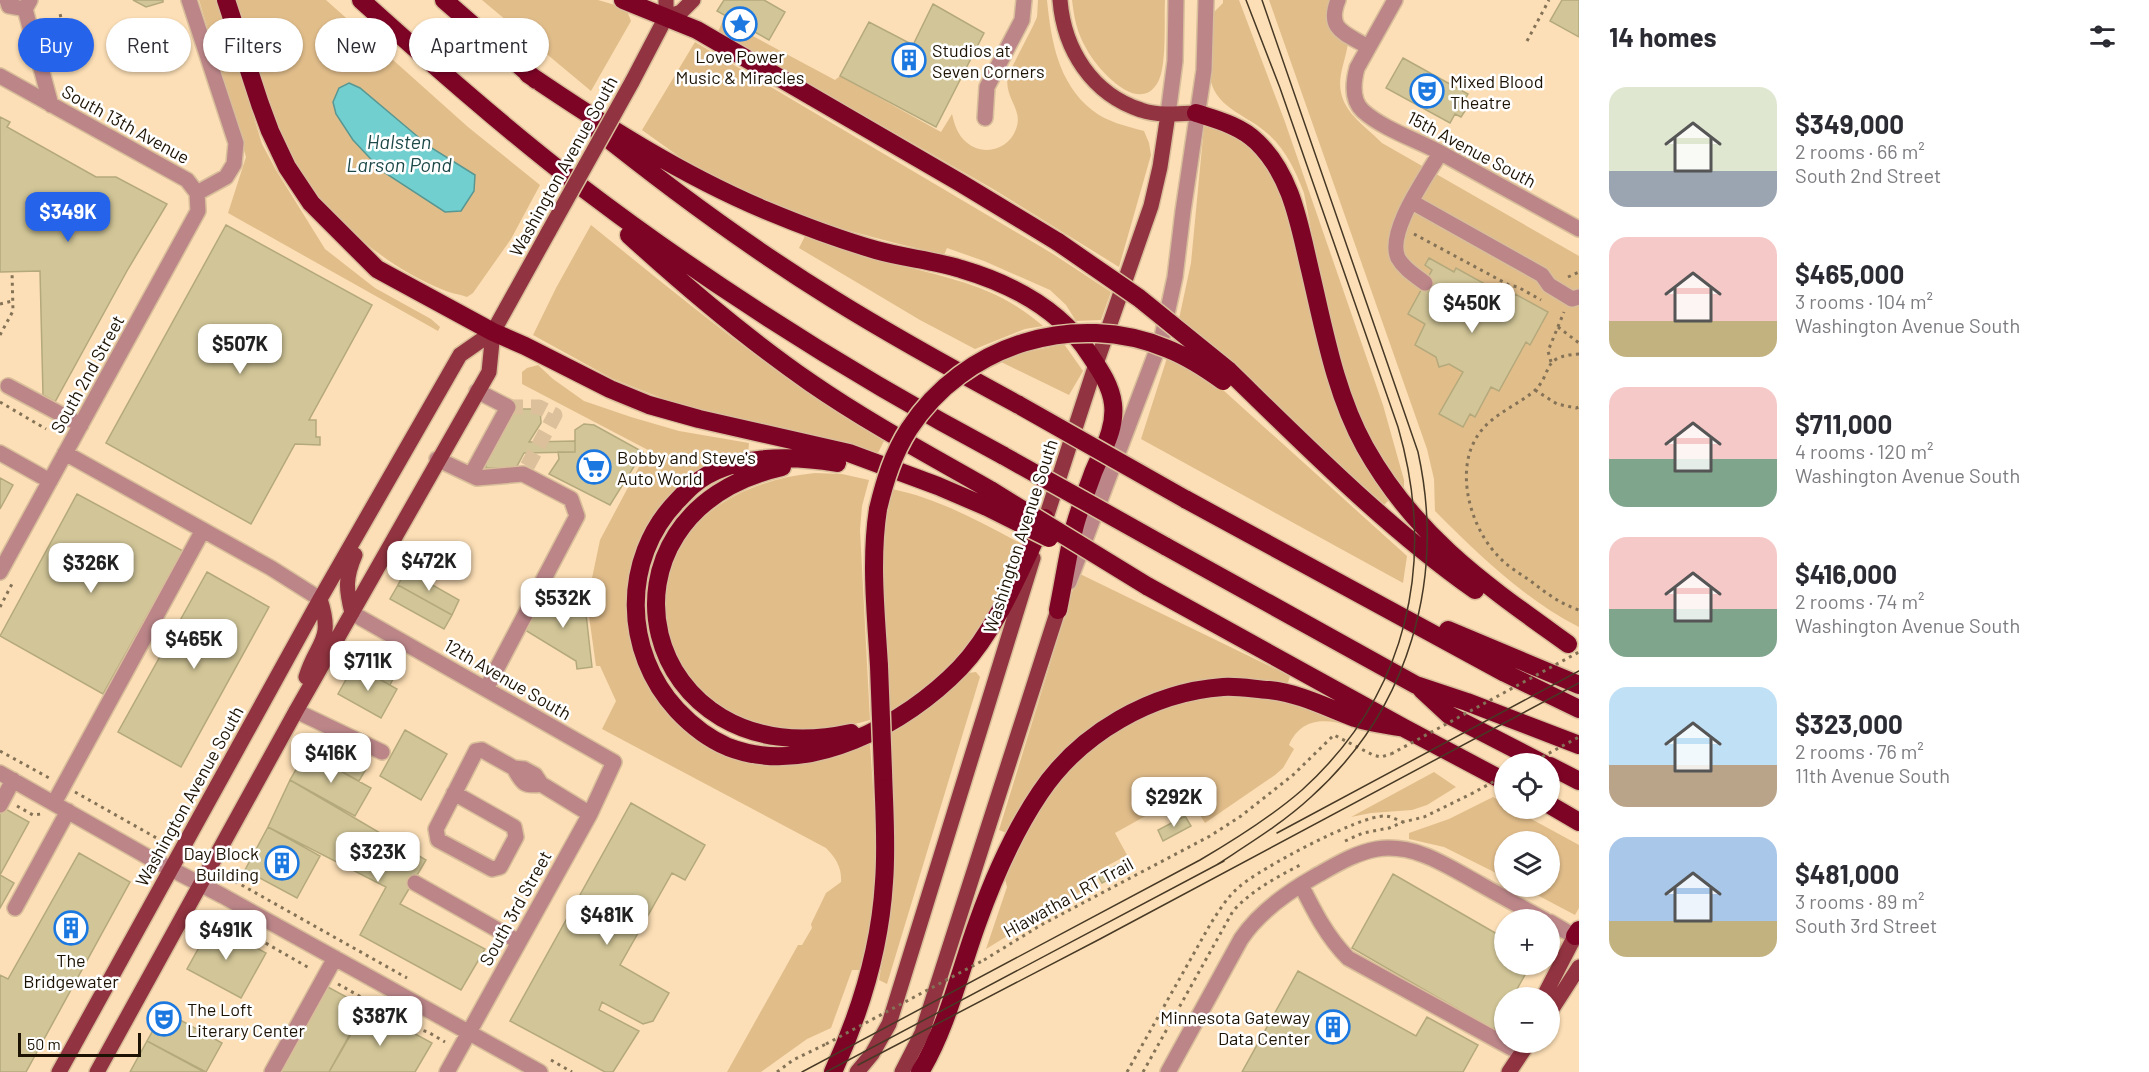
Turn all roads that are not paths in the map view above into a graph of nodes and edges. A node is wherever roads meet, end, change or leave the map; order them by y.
1 (7, 0) edge
2 (189, 0) edge
3 (226, 0) edge
4 (361, 0) edge
5 (444, 0) edge
6 (623, 0) edge
7 (693, 0) edge
8 (1060, 0) edge
9 (1176, 0) edge
10 (1206, 0) edge
11 (1338, 0) edge
12 (1395, 0) edge
13 (1024, 1) edge
14 (27, 4) edge
15 (666, 8) edge
16 (1368, 47) junction
17 (528, 74) junction
18 (0, 76) edge
19 (51, 105) junction
20 (1196, 113) junction
21 (1168, 114) junction
22 (985, 118) dead end
23 (1440, 153) junction
24 (539, 154) junction
25 (197, 193) junction
26 (1412, 202) junction
27 (1579, 229) edge
28 (1425, 283) dead end
29 (1579, 297) edge
30 (493, 333) junction
31 (1096, 364) junction
32 (1225, 375) junction
33 (8, 386) dead end
34 (477, 391) junction
35 (81, 425) junction
36 (0, 453) edge
37 (65, 453) junction
38 (437, 459) junction
39 (471, 475) junction
40 (909, 475) junction
41 (50, 481) junction
42 (387, 484) junction
43 (989, 499) junction
44 (1046, 516) junction
45 (203, 530) junction
46 (0, 572) edge
47 (1338, 583) junction
48 (320, 599) junction
49 (1058, 610) junction
50 (352, 613) junction
51 (1575, 649) edge
52 (1416, 685) junction
53 (1579, 686) edge
54 (486, 689) junction
55 (1579, 709) edge
56 (296, 711) junction
57 (1404, 728) junction
58 (1579, 745) edge
59 (382, 752) dead end
60 (1523, 753) edge
61 (614, 762) joint
62 (1560, 771) edge
63 (1494, 776) edge
64 (7, 777) edge
65 (1579, 781) edge
66 (454, 793) junction
67 (54, 803) junction
68 (0, 805) edge
69 (68, 811) junction
70 (1560, 811) edge
71 (590, 814) junction
72 (1579, 822) edge
73 (170, 869) junction
74 (415, 883) dead end
75 (202, 885) junction
76 (1301, 885) junction
77 (15, 908) dead end
78 (1525, 909) edge
79 (1560, 927) edge
80 (1578, 935) edge
81 (519, 942) junction
82 (335, 958) junction
83 (1579, 967) edge
84 (1549, 987) edge
85 (1560, 996) edge
86 (1494, 1031) edge
87 (470, 1032) junction
88 (1516, 1053) edge
89 (1517, 1053) edge
90 (59, 1072) edge
91 (97, 1072) edge
92 (272, 1072) edge
93 (447, 1072) edge
94 (540, 1072) edge
95 (833, 1072) edge
96 (857, 1072) edge
97 (902, 1072) edge
98 (920, 1072) edge
99 (1168, 1072) edge
100 (1503, 1072) edge
101 (1509, 1072) edge

1 - 14 street
2 - 25 street
3 - 30 highway
4 - 24 highway
5 - 17 highway
6 - 15 highway
7 - 15 main road
8 - 21 main road
9 - 21 street, Washington Avenue South
10 - 20 street
11 - 16 street
12 - 16 street
13 - 22 street
14 - 19 street
15 - 30 main road, Washington Avenue South, bridge
15 - 32 highway, bridge
16 - 23 street, 15th Avenue South
17 - 31 highway
17 - 47 highway, bridge
18 - 19 street, South 13th Avenue
19 - 25 street, South 13th Avenue
20 - 21 main road
20 - 49 street
20 - 51 highway
21 - 31 main road, Washington Avenue South
23 - 26 street
23 - 27 street, 15th Avenue South
24 - 43 highway
24 - 52 highway, bridge
25 - 35 street, South 2nd Street
26 - 28 street
26 - 29 street
30 - 34 main road, Washington Avenue South
30 - 40 highway
30 - 42 main road, Washington Avenue South
31 - 44 main road, Washington Avenue South
31 - 49 highway
32 - 51 highway
32 - 95 highway, bridge
33 - 35 street
34 - 38 main road, Washington Avenue South
34 - 39 street
35 - 37 street, South 2nd Street
36 - 41 street
37 - 41 street, South 2nd Street
37 - 45 street
38 - 39 street
38 - 50 main road, Washington Avenue South
39 - 54 street
40 - 43 highway
40 - 44 highway
41 - 46 street, South 2nd Street
42 - 48 main road, Washington Avenue South
42 - 50 main road
43 - 57 highway, bridge
44 - 96 main road, Washington Avenue South
45 - 48 street
45 - 67 street
47 - 53 highway
47 - 55 highway
48 - 56 main road
48 - 73 main road, Washington Avenue South
49 - 97 main road
50 - 54 street, 12th Avenue South
50 - 56 main road, Washington Avenue South
52 - 58 highway
52 - 60 highway
54 - 61 street, 12th Avenue South
56 - 59 street
56 - 75 main road, Washington Avenue South
57 - 63 highway
57 - 98 highway
61 - 71 street, South 3rd Street
62 - 65 highway
64 - 67 street
64 - 68 street
66 - 66 street
66 - 71 street
67 - 69 street
69 - 73 street
69 - 77 street
70 - 72 highway
71 - 81 street, South 3rd Street
73 - 75 street
73 - 90 main road, Washington Avenue South
74 - 81 street
75 - 82 street
75 - 91 main road, Washington Avenue South
76 - 78 street
76 - 86 street
76 - 99 street
79 - 80 street
80 - 84 main road
81 - 87 street, South 3rd Street
82 - 87 street
82 - 92 street
83 - 85 main road
87 - 93 street, South 3rd Street
87 - 94 street
88 - 100 main road
89 - 101 main road

